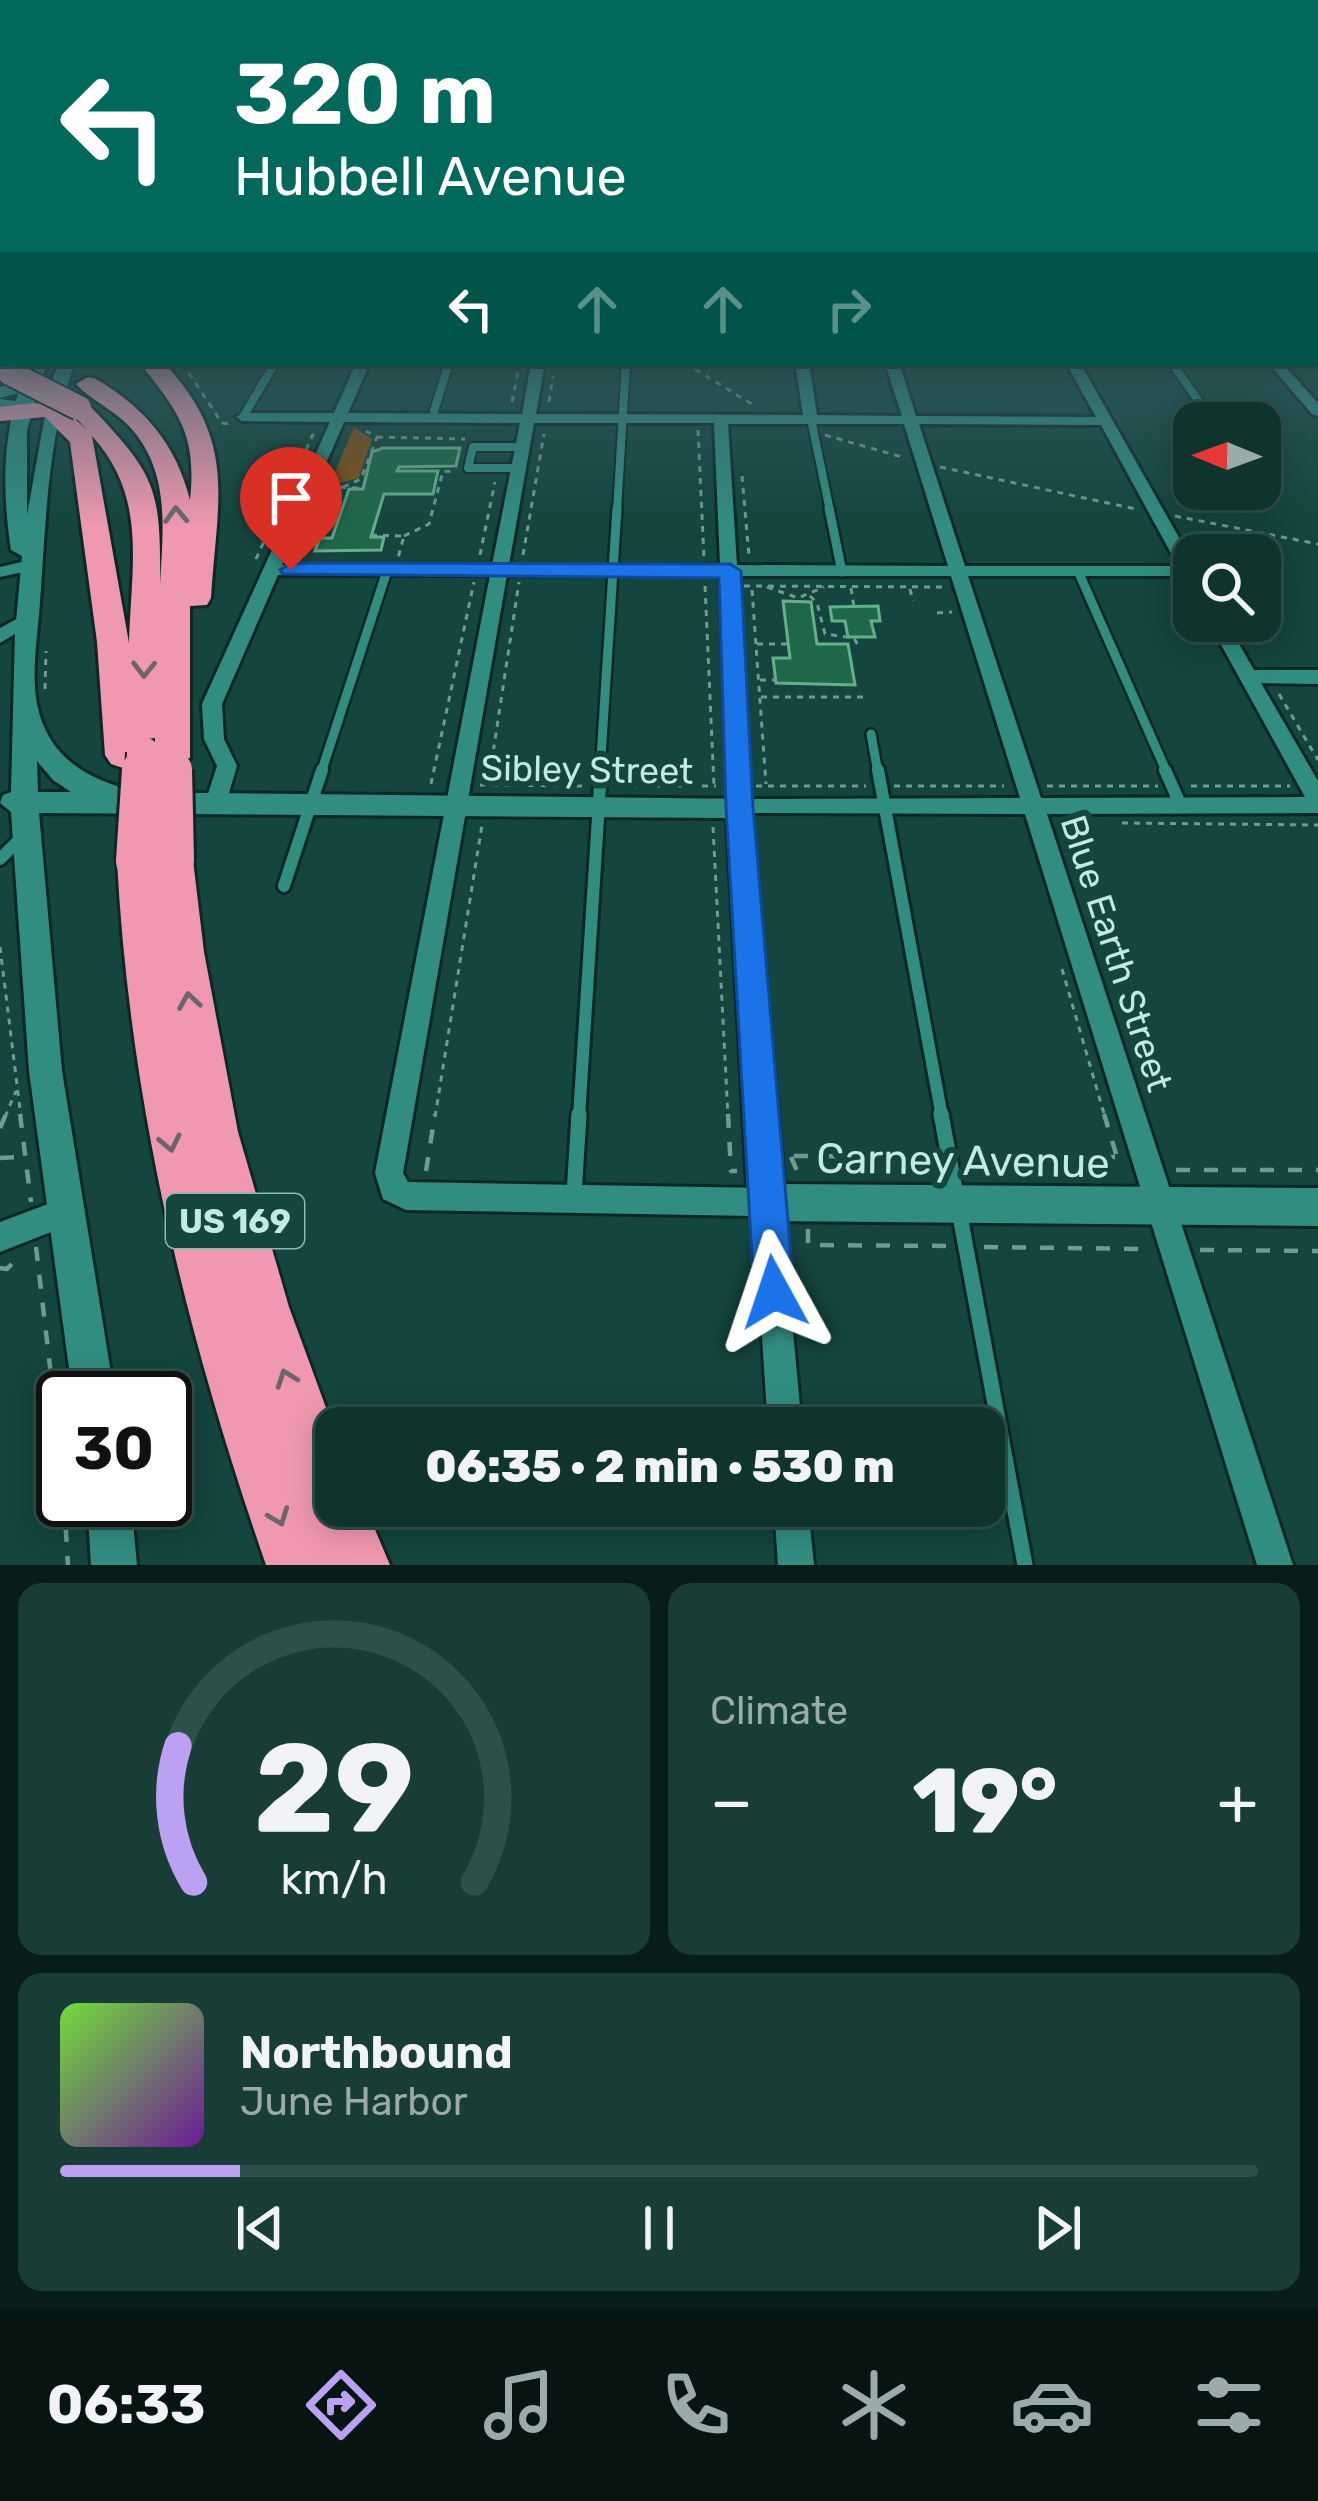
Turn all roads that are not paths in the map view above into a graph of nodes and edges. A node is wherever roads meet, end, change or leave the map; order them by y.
1 (169, 381) edge
2 (264, 381) edge
3 (356, 381) edge
4 (443, 381) edge
5 (538, 381) edge
6 (625, 381) edge
7 (805, 381) edge
8 (898, 381) edge
9 (1083, 381) edge
10 (1291, 381) edge
11 (41, 400) edge
12 (434, 411) dead end
13 (1318, 412) edge
14 (243, 417) joint
15 (537, 418) junction
16 (622, 419) junction
17 (912, 419) junction
18 (343, 421) junction
19 (1105, 421) junction
20 (721, 423) junction
21 (813, 426) junction
22 (522, 446) junction
23 (519, 468) junction
24 (1173, 547) edge
25 (273, 565) junction
26 (392, 565) junction
27 (13, 569) edge
28 (498, 572) junction
29 (614, 572) junction
30 (1078, 572) junction
31 (1173, 575) edge
32 (740, 579) junction
33 (846, 579) junction
34 (957, 580) junction
35 (23, 632) edge
36 (1229, 642) edge
37 (1249, 676) junction
38 (1318, 677) edge
39 (32, 697) junction
40 (871, 734) dead end
41 (153, 753) junction
42 (1304, 776) edge
43 (601, 796) junction
44 (881, 796) junction
45 (1029, 796) junction
46 (1176, 796) junction
47 (146, 800) junction
48 (217, 800) junction
49 (6, 802) edge
50 (1318, 802) edge
51 (310, 803) junction
52 (455, 804) junction
53 (740, 805) junction
54 (9, 850) edge
55 (155, 860) junction
56 (284, 886) dead end
57 (775, 1176) junction
58 (574, 1199) junction
59 (958, 1205) junction
60 (1161, 1208) junction
61 (1318, 1208) edge
62 (64, 1214) junction
63 (0, 1237) edge
64 (90, 1371) edge
65 (784, 1407) edge
66 (111, 1527) edge
67 (793, 1527) edge
68 (114, 1565) edge
69 (297, 1565) edge
70 (359, 1565) edge
71 (796, 1565) edge
72 (1025, 1565) edge
73 (1275, 1565) edge

41 -> 1 highway
2 - 14 lane
3 - 18 street
4 - 12 lane
5 - 15 street
6 - 16 lane
7 - 21 street
8 - 17 street, Blue Earth Street
9 - 19 street
10 - 13 street
11 - 27 main road
11 - 27 main road
11 - 41 highway
11 - 41 highway, US 169
14 - 18 street
15 - 16 street
15 - 18 street
15 - 22 street
16 - 20 street
16 - 29 lane
17 - 19 street
17 - 21 street
17 - 34 street, Blue Earth Street
18 - 25 street
19 - 24 street
20 - 21 street
20 - 32 street
21 - 33 lane
22 - 23 street
22 - 23 lane
23 - 28 street
25 - 26 street
25 - 48 street
26 - 28 street
26 - 51 lane
27 - 35 main road
28 - 29 street
28 - 52 street
29 - 32 street
29 - 43 lane
30 - 31 street
30 - 34 street
30 - 46 lane
32 - 33 street
32 - 53 street
33 - 34 street
34 - 45 street, Blue Earth Street
35 - 39 main road
36 - 37 street
37 - 38 street
37 - 42 street
39 - 47 main road
39 - 49 main road
40 - 44 lane
41 - 55 highway, US 169, bridge
42 - 50 street
43 - 52 main road, Sibley Street
43 - 53 main road, Sibley Street
43 - 58 lane
44 - 45 street, Sibley Street
44 - 53 street, Sibley Street
44 - 59 lane
45 - 46 street, Sibley Street
45 - 60 street, Blue Earth Street
46 - 50 street, Sibley Street
47 - 48 main road, Sibley Street
47 - 49 main road, Sibley Street
48 - 51 main road, Sibley Street
49 - 54 main road
51 - 52 main road, Sibley Street
51 - 56 lane
52 - 58 street, Carney Avenue
53 - 57 main road
54 - 62 main road
55 -> 69 highway, US 169
70 -> 55 highway, US 169
57 - 58 street, Carney Avenue
57 - 59 main road, Carney Avenue
57 - 65 street
59 - 60 main road, Carney Avenue
59 - 72 lane
60 - 61 main road, Carney Avenue
60 - 73 street, Blue Earth Street
62 - 63 street
62 - 64 main road
66 - 68 main road
67 - 71 street

